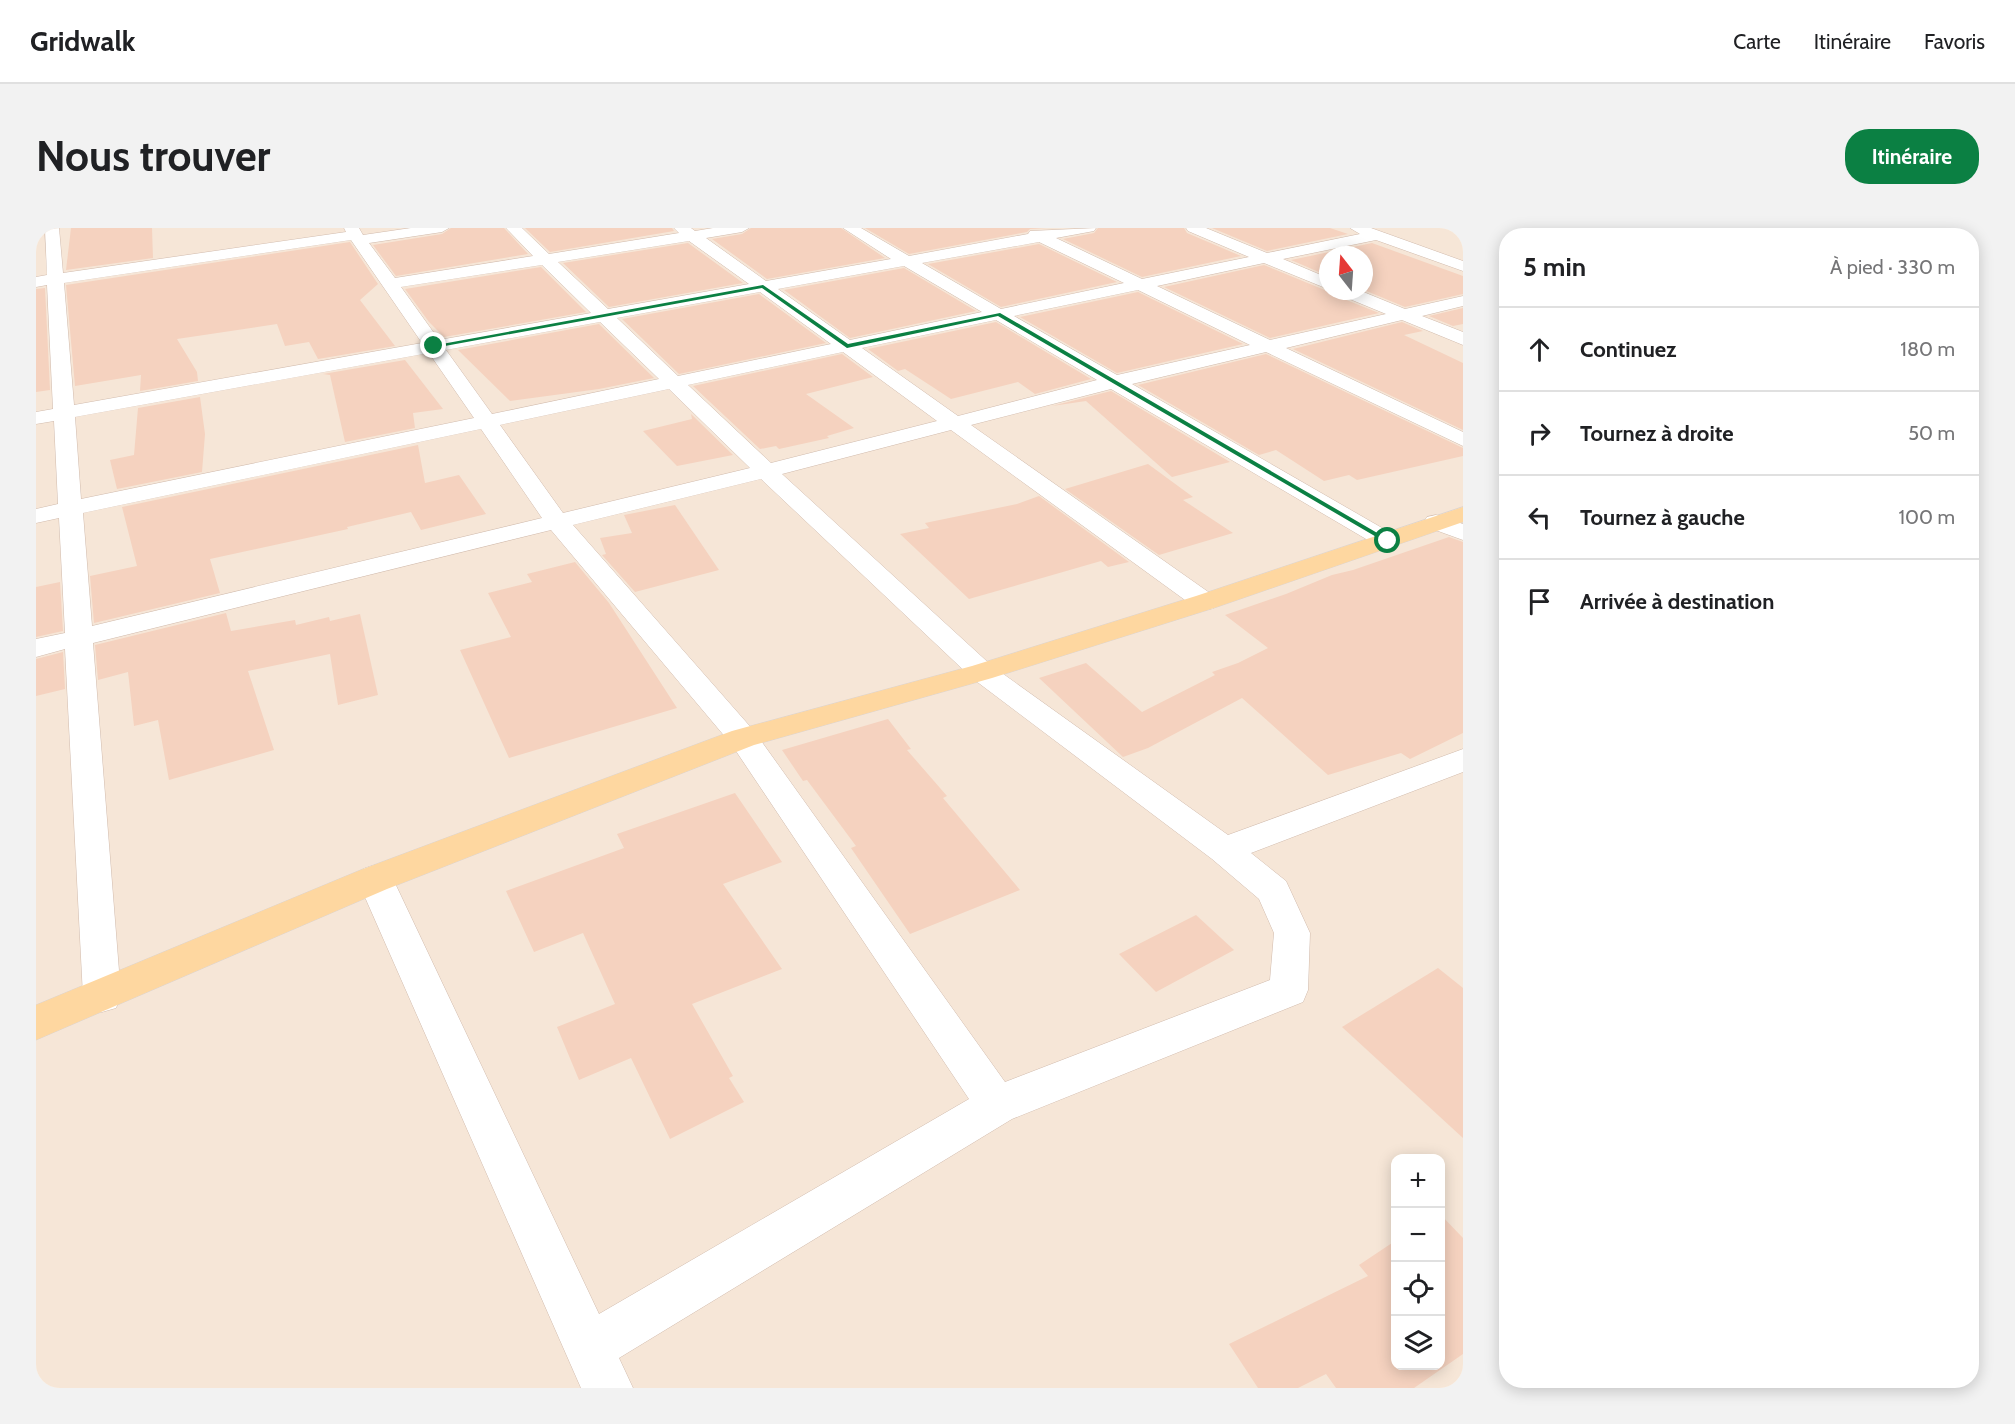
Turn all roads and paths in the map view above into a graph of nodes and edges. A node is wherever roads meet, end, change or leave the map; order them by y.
1 (52, 228) edge
2 (442, 228) edge
3 (513, 228) edge
4 (742, 228) edge
5 (850, 228) edge
6 (1022, 228) edge
7 (1089, 228) edge
8 (1193, 228) edge
9 (1357, 228) edge
10 (687, 232) edge
11 (355, 234) edge
12 (1377, 235) junction
13 (1041, 237) junction
14 (1267, 258) junction
15 (546, 260) junction
16 (907, 261) junction
17 (1463, 266) edge
18 (1319, 280) edge
19 (46, 281) edge
20 (390, 284) junction
21 (1140, 285) junction
22 (763, 287) junction
23 (1368, 300) edge
24 (1463, 301) edge
25 (1403, 314) junction
26 (999, 315) junction
27 (604, 316) junction
28 (1463, 339) edge
29 (434, 346) junction
30 (847, 346) junction
31 (1269, 347) junction
32 (1113, 382) junction
33 (674, 383) junction
34 (64, 413) junction
35 (36, 418) edge
36 (487, 422) junction
37 (951, 422) junction
38 (1463, 440) edge
39 (766, 471) junction
40 (70, 509) junction
41 (36, 516) edge
42 (1450, 518) edge
43 (557, 522) junction
44 (1463, 533) edge
45 (1388, 541) junction
46 (1205, 602) junction
47 (78, 638) junction
48 (36, 648) edge
49 (982, 672) junction
50 (743, 738) junction
51 (1463, 760) edge
52 (1224, 850) junction
53 (375, 879) junction
54 (102, 996) junction
55 (36, 1023) edge
56 (997, 1105) junction
57 (589, 1348) junction
58 (607, 1388) edge

1 - 19 street
2 - 11 street
3 - 15 street
4 - 10 street
5 - 16 street
6 - 13 street
7 - 13 street
8 - 14 street
9 - 12 street
10 - 15 street
10 - 22 street
11 - 19 street
11 - 20 street
12 - 14 street
12 - 17 street
13 - 16 street
13 - 21 street
14 - 18 street
14 - 21 street
15 - 20 street
15 - 27 street
16 - 22 street
16 - 26 street
19 - 34 street
20 - 29 street
21 - 26 street
21 - 31 street
22 - 27 street
22 - 30 street
23 - 25 street
24 - 25 street
25 - 28 street
25 - 31 street
26 - 30 street
26 - 32 street
27 - 29 street
27 - 33 street
29 - 34 street
29 - 36 street
30 - 33 street
30 - 37 street
31 - 32 street
31 - 38 street
32 - 37 street
32 - 45 street
33 - 36 street
33 - 39 street
34 - 35 street
34 - 40 street
36 - 40 street
36 - 43 street
37 - 39 street
37 - 46 street
39 - 43 street
39 - 49 street
40 - 41 street
40 - 47 street
42 - 44 street
42 - 45 main road
43 - 47 street
43 - 50 street
45 - 46 main road
46 - 49 main road
47 - 48 street
47 - 54 street
49 - 50 main road
49 - 52 street
50 - 53 main road
50 - 56 street
51 - 52 street
52 - 56 street
53 - 54 main road
53 - 57 street
54 - 55 main road
56 - 57 street
57 - 58 street

